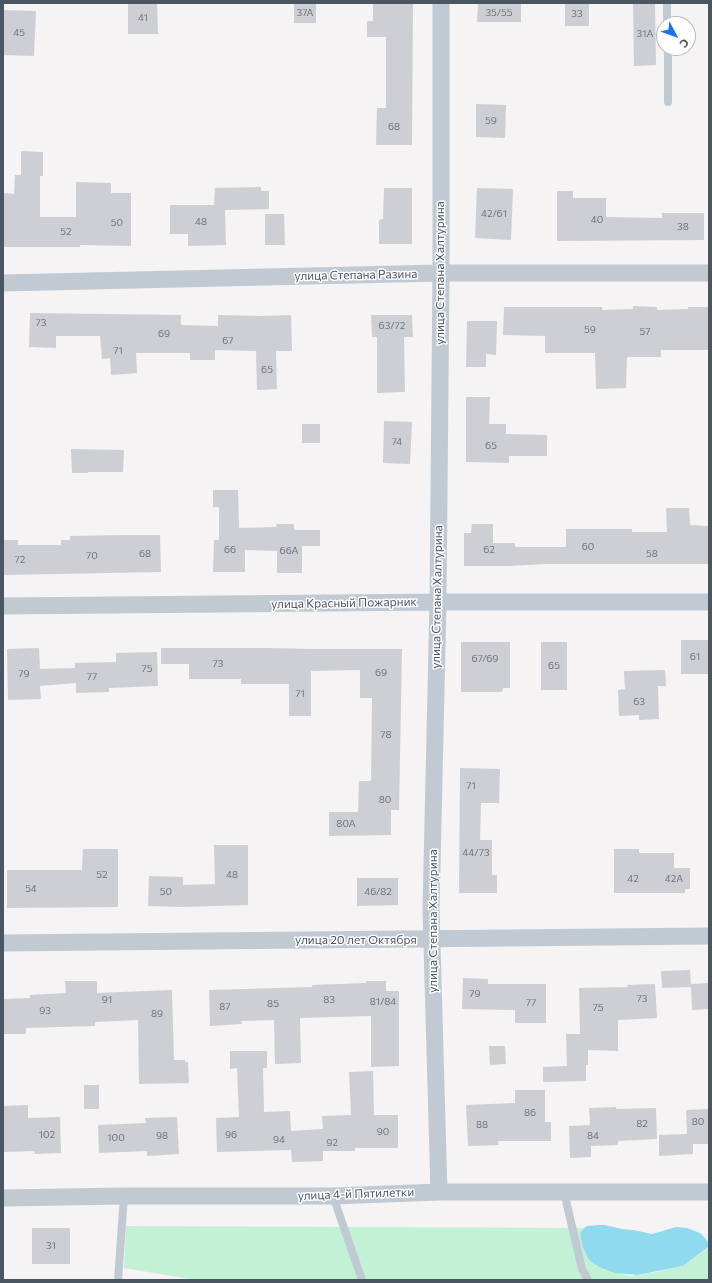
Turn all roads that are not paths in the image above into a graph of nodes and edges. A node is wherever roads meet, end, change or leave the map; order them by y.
1 (441, 3) edge
2 (667, 3) edge
3 (668, 16) edge
4 (668, 56) edge
5 (668, 102) dead end
6 (441, 273) junction
7 (709, 273) edge
8 (3, 283) edge
9 (438, 602) junction
10 (709, 602) edge
11 (3, 606) edge
12 (709, 936) edge
13 (432, 939) junction
14 (3, 943) edge
15 (440, 1192) junction
16 (564, 1192) junction
17 (709, 1192) edge
18 (124, 1196) junction
19 (333, 1196) junction
20 (3, 1198) edge
21 (118, 1280) edge
22 (362, 1280) edge
23 (588, 1280) edge

1 - 6 street, улица Степана Халтурина
2 - 3 lane
4 - 5 lane
6 - 7 street, улица Степана Разина
6 - 8 street, улица Степана Разина
6 - 9 street, улица Степана Халтурина
9 - 10 street, улица Красный Пожарник
9 - 11 street, улица Красный Пожарник
9 - 13 street, улица Степана Халтурина
12 - 13 street, улица 20 лет Октября
13 - 14 street, улица 20 лет Октября
13 - 15 street, улица Степана Халтурина
15 - 16 street, улица 4-й Пятилетки
15 - 19 street, улица 4-й Пятилетки
16 - 17 street, улица 4-й Пятилетки
16 - 23 lane
18 - 19 street, улица 4-й Пятилетки
18 - 20 street, улица 4-й Пятилетки
18 - 21 lane
19 - 22 lane

